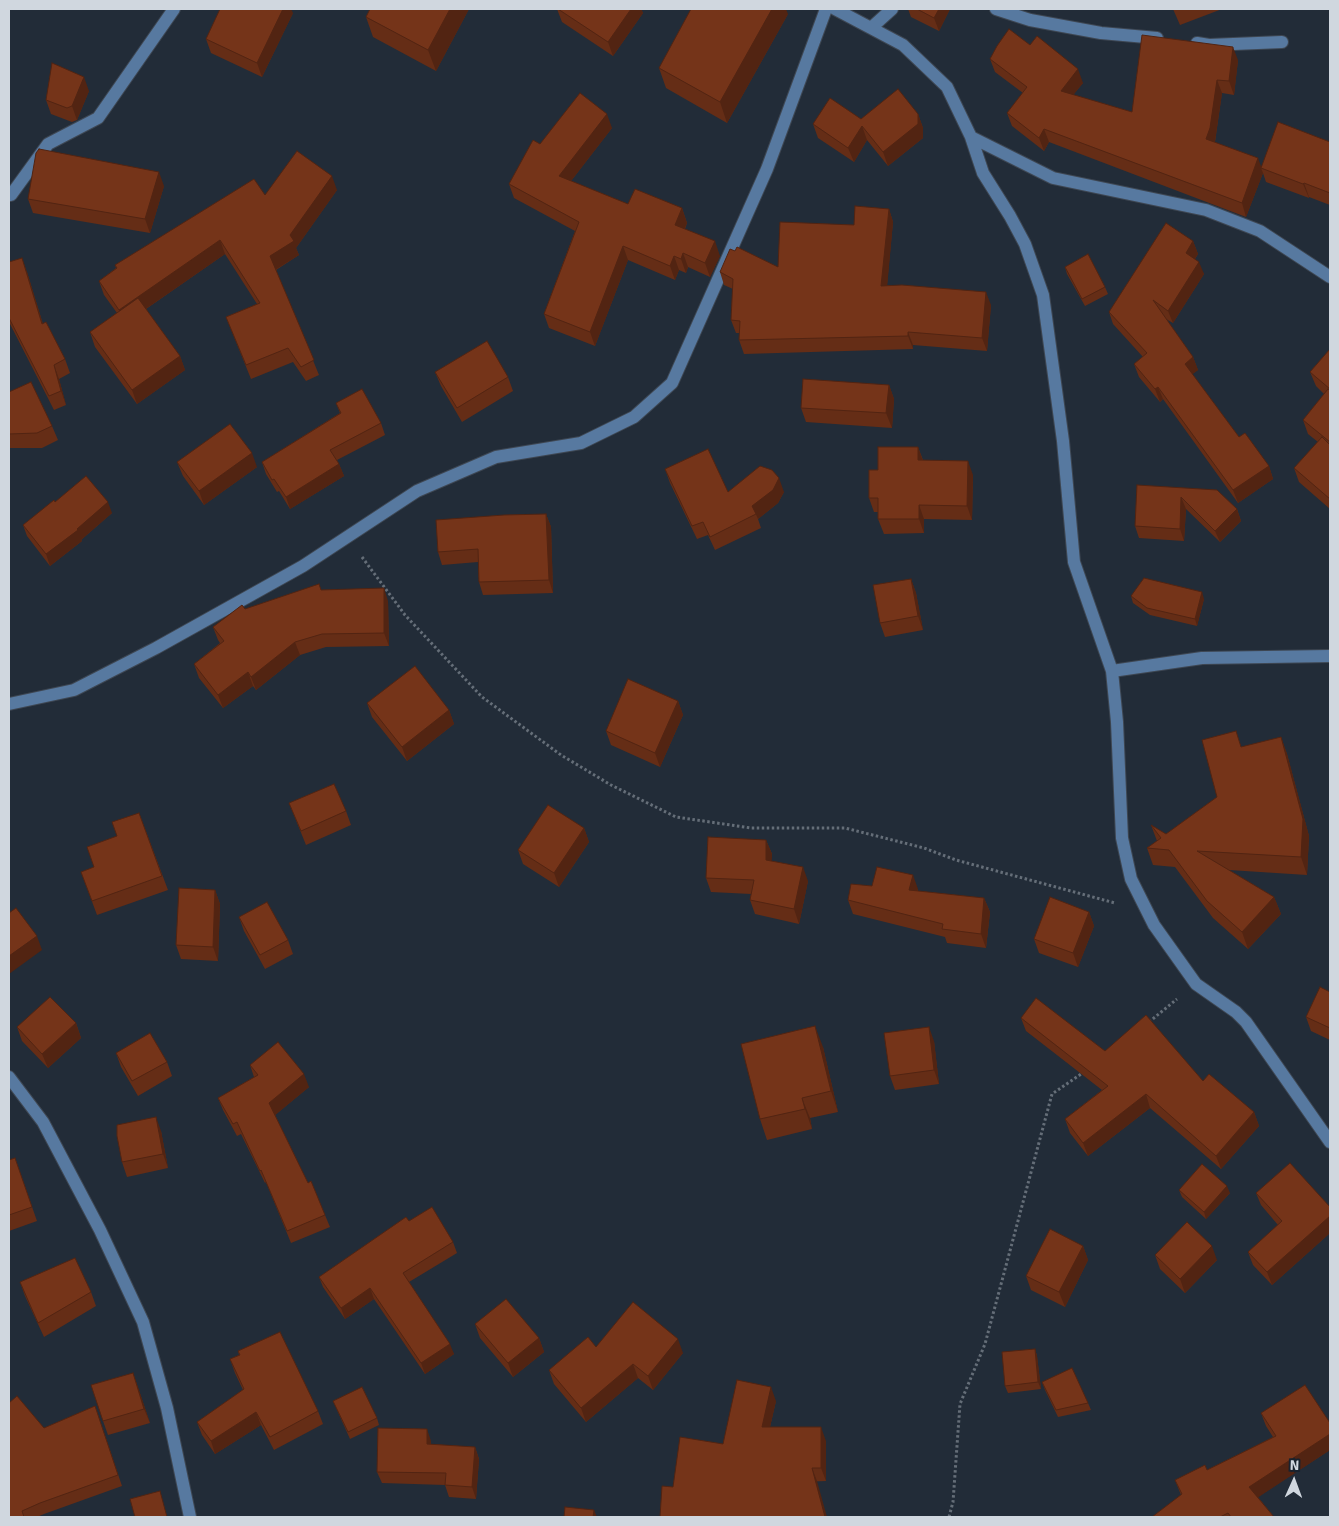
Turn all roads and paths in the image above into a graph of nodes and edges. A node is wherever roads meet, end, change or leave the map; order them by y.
1 (174, 9) edge
2 (826, 9) edge
3 (836, 9) edge
4 (892, 9) edge
5 (996, 9) edge
6 (871, 28) junction
7 (1168, 39) edge
8 (1185, 41) edge
9 (1282, 42) dead end
10 (971, 138) junction
11 (9, 195) edge
12 (1330, 277) edge
13 (350, 535) junction
14 (1330, 656) edge
15 (1112, 671) junction
16 (9, 704) edge
17 (1118, 903) dead end
18 (1196, 984) junction
19 (1146, 1024) edge
20 (1089, 1068) edge
21 (9, 1077) edge
22 (1330, 1142) edge
23 (190, 1517) edge
24 (949, 1517) edge

1 - 11 street
2 - 13 street
3 - 6 street
4 - 6 street
5 - 7 street
6 - 10 street
8 - 9 street
10 - 12 street
10 - 15 street
13 - 16 street
13 - 17 path
14 - 15 street
15 - 18 street
18 - 19 path
18 - 22 street
20 - 24 path
21 - 23 street

